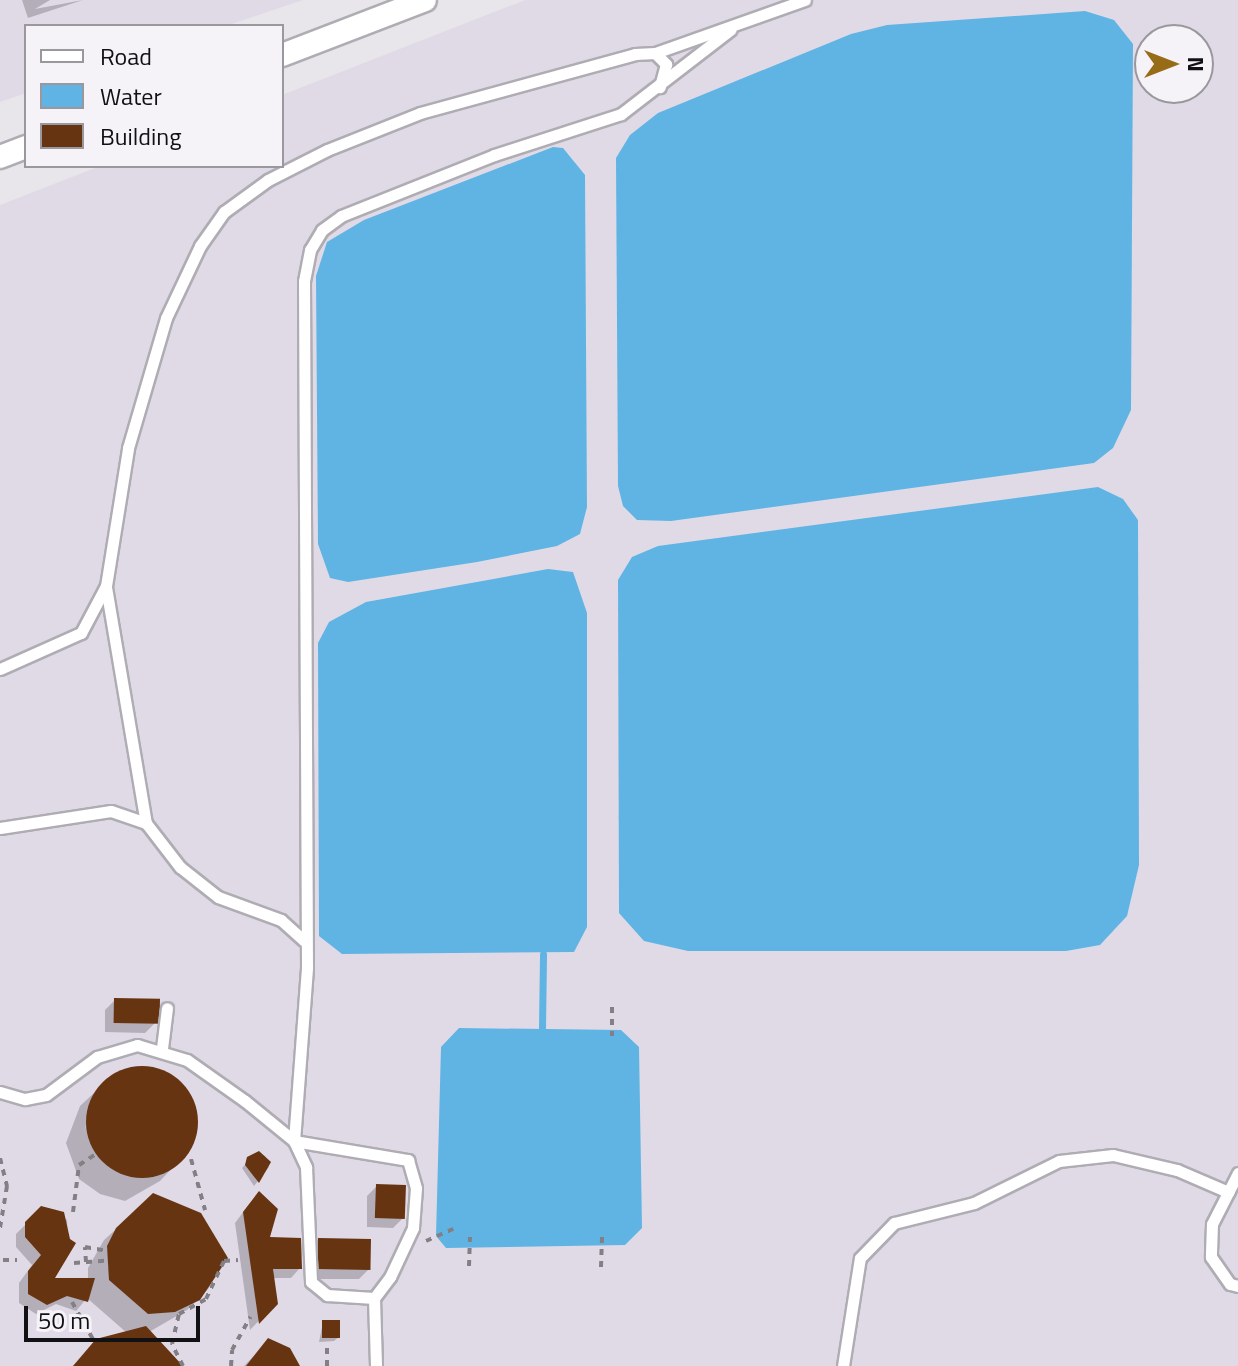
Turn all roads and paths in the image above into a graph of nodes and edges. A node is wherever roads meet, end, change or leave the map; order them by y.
1 (425, 0) edge
2 (805, 0) edge
3 (730, 30) junction
4 (655, 53) junction
5 (284, 54) edge
6 (659, 89) junction
7 (24, 148) edge
8 (0, 157) edge
9 (106, 586) junction
10 (0, 669) edge
11 (146, 823) junction
12 (0, 828) edge
13 (304, 941) junction
14 (612, 1007) dead end
15 (167, 1008) dead end
16 (612, 1036) dead end
17 (162, 1048) junction
18 (0, 1092) edge
19 (294, 1141) junction
20 (96, 1154) dead end
21 (0, 1158) edge
22 (191, 1159) dead end
23 (1238, 1173) edge
24 (1228, 1192) junction
25 (205, 1210) dead end
26 (73, 1212) dead end
27 (0, 1228) edge
28 (453, 1229) dead end
29 (602, 1236) dead end
30 (470, 1237) dead end
31 (426, 1241) dead end
32 (108, 1251) dead end
33 (3, 1260) dead end
34 (17, 1260) dead end
35 (238, 1260) dead end
36 (105, 1261) dead end
37 (86, 1262) junction
38 (74, 1263) dead end
39 (469, 1266) dead end
40 (601, 1267) dead end
41 (1238, 1286) edge
42 (374, 1298) junction
43 (72, 1302) dead end
44 (250, 1317) dead end
45 (94, 1341) dead end
46 (327, 1347) dead end
47 (183, 1366) edge
48 (231, 1366) edge
49 (327, 1366) edge
50 (376, 1366) edge
51 (843, 1366) edge

1 - 5 street
2 - 3 lane
3 - 4 lane
3 - 6 lane
4 - 6 lane
4 - 9 lane
6 - 13 lane
7 - 8 street
9 - 10 lane
9 - 11 lane
11 - 12 lane
11 - 13 lane
13 - 19 lane
14 - 16 path
15 - 17 lane
17 - 18 lane
17 - 19 lane
19 - 42 lane
19 - 42 lane
20 - 26 path
21 - 27 path
22 - 25 path
23 - 24 lane
24 - 41 lane
24 - 51 lane
28 - 31 path
29 - 40 path
30 - 39 path
32 - 37 path
33 - 34 path
35 - 47 path
36 - 37 path
37 - 38 path
42 - 50 lane
43 - 45 path
44 - 48 path
46 - 49 path

